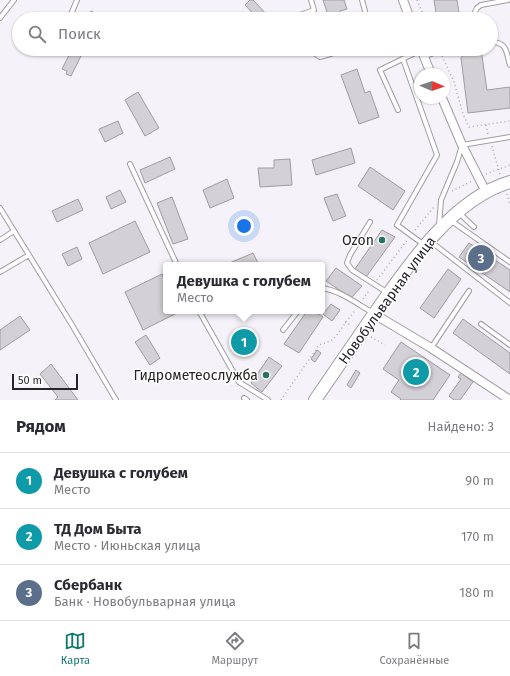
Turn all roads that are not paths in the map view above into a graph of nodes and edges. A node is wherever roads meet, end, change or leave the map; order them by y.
1 (14, 0) edge
2 (76, 0) edge
3 (311, 0) edge
4 (362, 0) edge
5 (403, 0) edge
6 (508, 0) edge
7 (72, 12) edge
8 (308, 12) edge
9 (365, 12) edge
10 (407, 12) edge
11 (475, 12) edge
12 (0, 18) edge
13 (498, 43) edge
14 (411, 56) edge
15 (424, 56) edge
16 (403, 59) junction
17 (510, 65) edge
18 (429, 68) edge
19 (445, 104) edge
20 (398, 110) dead end
21 (510, 137) edge
22 (462, 145) junction
23 (130, 164) dead end
24 (510, 182) edge
25 (486, 192) junction
26 (0, 208) edge
27 (454, 216) junction
28 (370, 222) dead end
29 (474, 227) dead end
30 (439, 229) junction
31 (14, 231) junction
32 (0, 240) edge
33 (428, 243) junction
34 (28, 255) junction
35 (176, 262) edge
36 (510, 262) edge
37 (0, 272) edge
38 (325, 288) edge
39 (469, 291) dead end
40 (389, 293) junction
41 (510, 303) edge
42 (201, 314) edge
43 (296, 314) edge
44 (374, 314) junction
45 (481, 324) dead end
46 (283, 330) dead end
47 (510, 345) edge
48 (431, 348) junction
49 (116, 400) edge
50 (268, 400) edge
51 (315, 400) edge
52 (510, 400) edge

1 - 12 lane
2 - 7 lane
3 - 8 lane
4 - 9 lane
5 - 10 street
6 - 11 lane
13 - 17 lane
14 - 16 lane
15 - 18 street
16 - 20 lane
16 - 33 lane
19 - 22 street
21 - 22 lane
22 - 25 street
22 - 30 lane
23 - 35 lane
24 - 25 main road, Новобульварная улица
25 - 27 main road, Новобульварная улица
26 - 31 lane
27 - 29 lane
27 - 30 main road, Новобульварная улица
27 - 36 lane
28 - 40 lane
30 - 33 main road, Новобульварная улица
31 - 32 lane
31 - 34 lane
33 - 40 main road, Новобульварная улица
33 - 41 lane
34 - 37 lane
34 - 49 lane
38 - 44 lane
39 - 48 lane
40 - 44 main road, Новобульварная улица
42 - 50 lane
43 - 46 lane
44 - 48 street
44 - 51 main road, Новобульварная улица
45 - 47 lane
48 - 52 street

